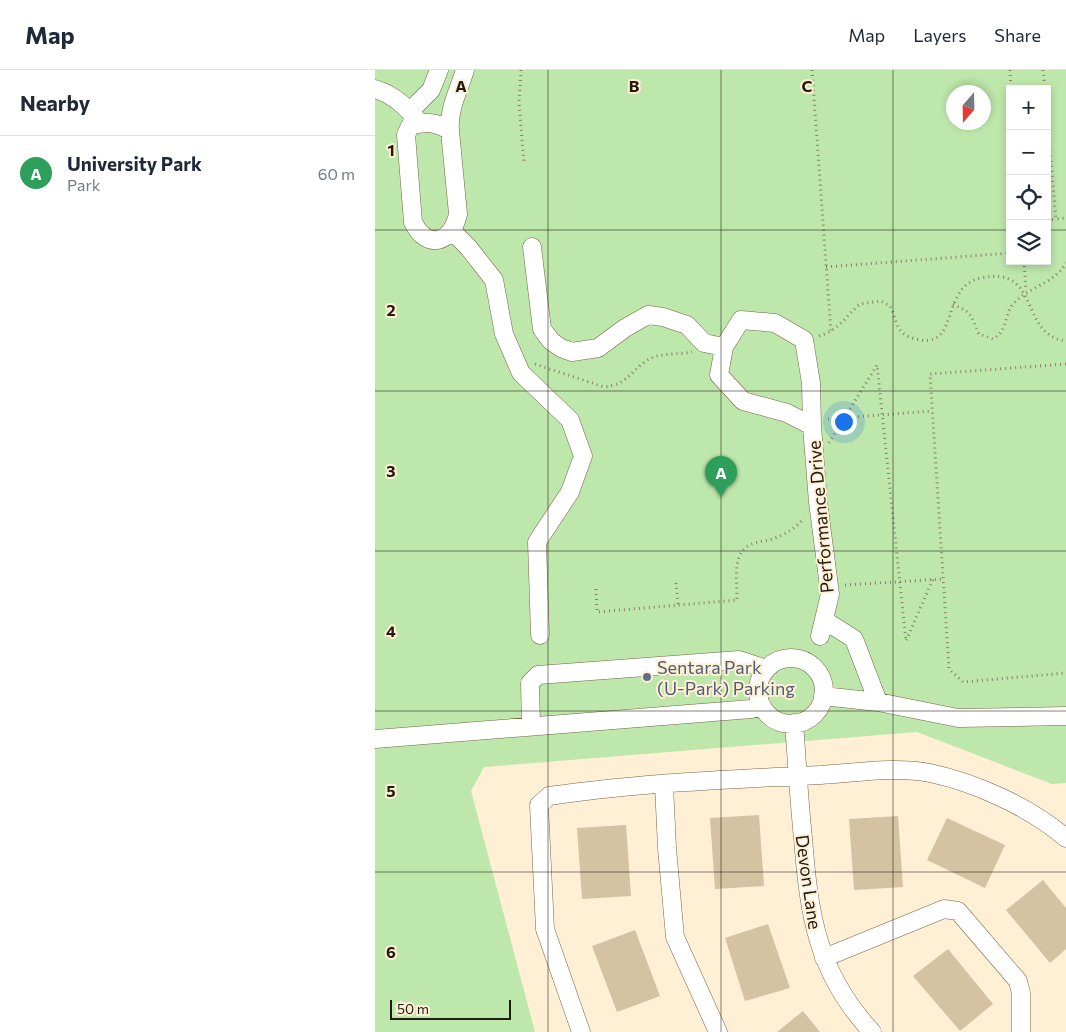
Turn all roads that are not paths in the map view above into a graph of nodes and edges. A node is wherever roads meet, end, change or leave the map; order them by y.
1 (439, 70) edge
2 (465, 70) edge
3 (375, 89) edge
4 (415, 117) junction
5 (450, 131) junction
6 (452, 231) junction
7 (531, 247) dead end
8 (724, 346) junction
9 (812, 423) junction
10 (540, 635) dead end
11 (766, 669) junction
12 (823, 696) junction
13 (878, 702) junction
14 (762, 706) junction
15 (1066, 716) edge
16 (794, 723) junction
17 (531, 726) junction
18 (375, 739) edge
19 (797, 776) junction
20 (664, 785) junction
21 (1066, 838) edge
22 (824, 958) junction
23 (581, 1032) edge
24 (718, 1032) edge
25 (872, 1032) edge
26 (1021, 1032) edge

1 - 4 street
2 - 5 street
3 - 4 street
4 - 5 street
4 - 6 street
5 - 6 street
6 - 10 street
7 - 8 street
8 - 9 street, Performance Drive
8 - 9 street, Performance Drive
9 - 13 street, Performance Drive
11 - 12 street
11 - 14 street
11 - 17 street
12 - 13 street
12 - 16 street
13 - 15 street
14 - 16 street
14 - 17 street
16 - 19 street, Devon Lane
17 - 18 street
19 - 20 street
19 - 21 street
19 - 22 street, Devon Lane
20 - 23 street
20 - 24 street
22 - 25 street, Devon Lane
22 - 26 street

